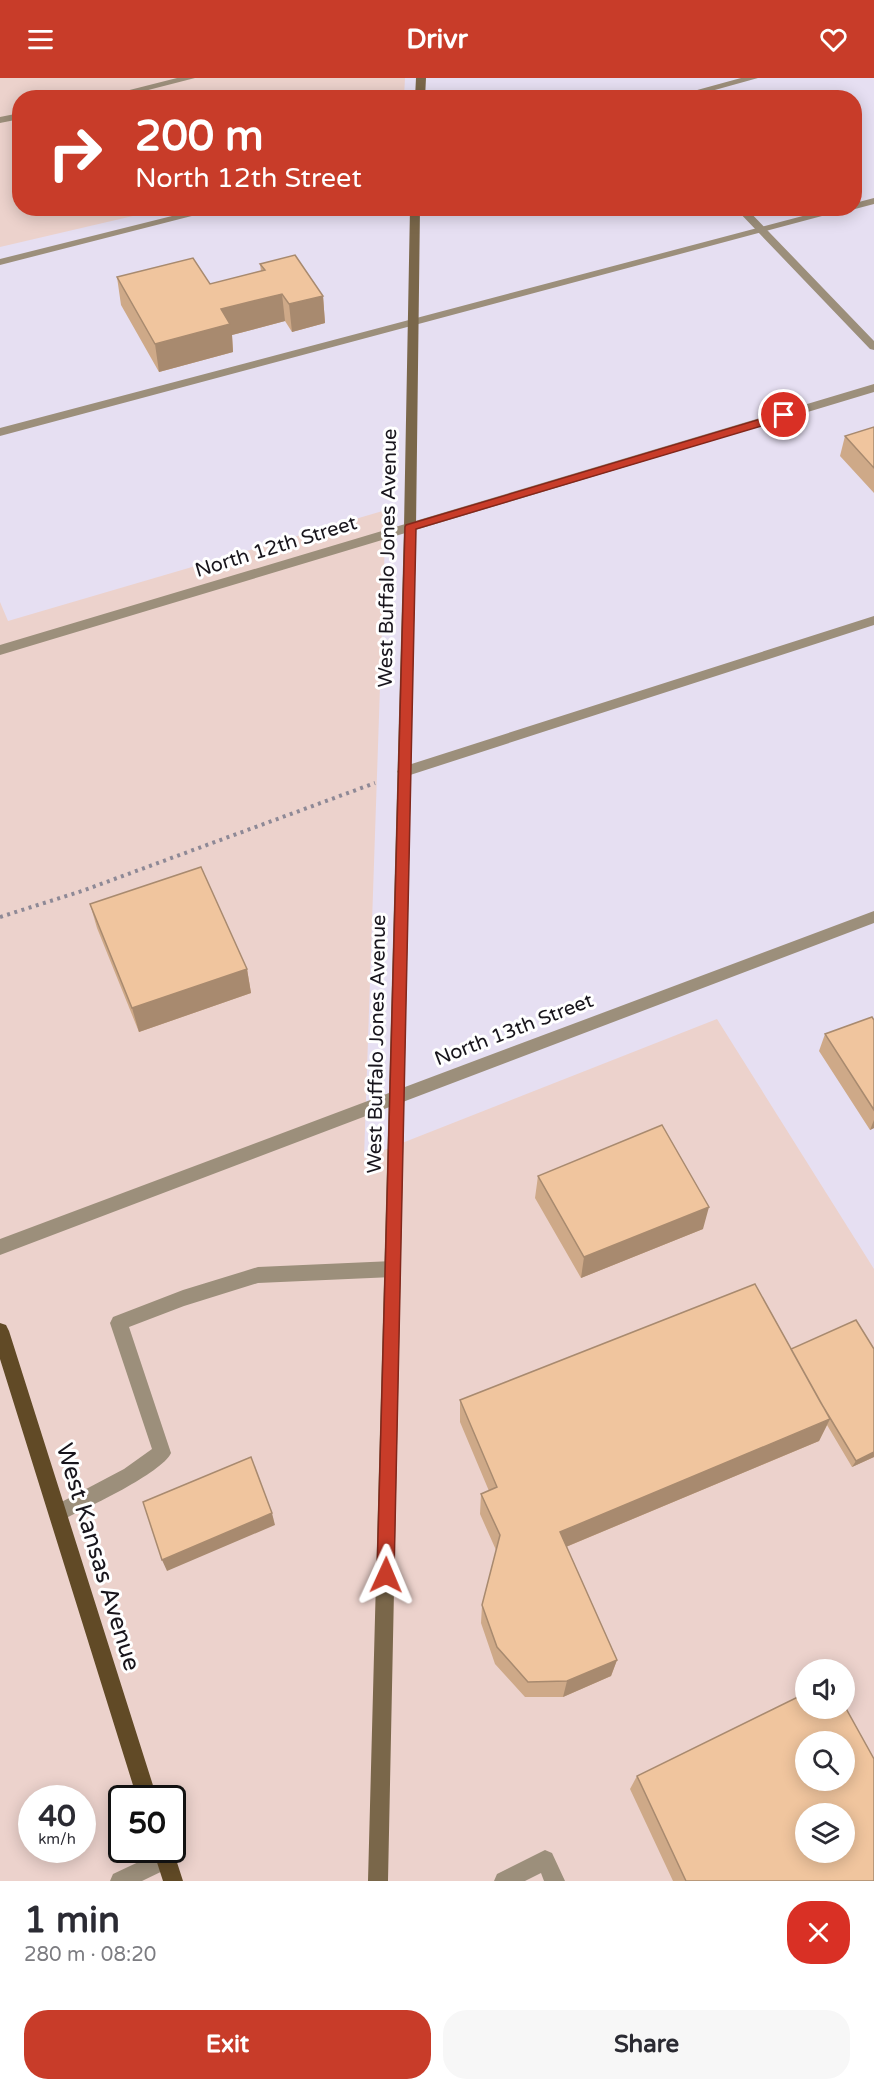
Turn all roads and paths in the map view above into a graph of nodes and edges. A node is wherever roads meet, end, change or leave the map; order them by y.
1 (190, 78) edge
2 (753, 78) edge
3 (137, 90) edge
4 (704, 90) edge
5 (186, 216) edge
6 (415, 216) edge
7 (748, 216) edge
8 (817, 216) edge
9 (762, 231) junction
10 (0, 262) edge
11 (414, 323) junction
12 (874, 347) edge
13 (874, 388) edge
14 (0, 432) edge
15 (410, 527) junction
16 (874, 620) edge
17 (0, 650) edge
18 (404, 772) junction
19 (0, 917) edge
20 (874, 917) edge
21 (397, 1096) junction
22 (0, 1247) edge
23 (393, 1269) junction
24 (0, 1331) edge
25 (58, 1514) junction
26 (143, 1785) edge
27 (150, 1863) edge
28 (168, 1863) edge
29 (120, 1881) edge
30 (173, 1881) edge
31 (378, 1881) edge
32 (504, 1881) edge
33 (555, 1881) edge

1 - 3 street
2 - 4 street
5 - 10 street
6 - 11 main road, West Buffalo Jones Avenue
7 - 9 street
8 - 9 street
9 - 11 street
9 - 12 street
11 - 14 street
11 - 15 main road, West Buffalo Jones Avenue
13 - 15 street, North 12th Street
15 - 17 street, North 12th Street
15 - 18 main road, West Buffalo Jones Avenue
16 - 18 street
18 - 19 path
18 - 21 main road, West Buffalo Jones Avenue
20 - 21 street, North 13th Street
21 - 22 street, North 13th Street
21 - 23 main road, West Buffalo Jones Avenue
23 - 25 street
23 - 31 main road, West Buffalo Jones Avenue
24 - 25 main road, West Kansas Avenue
25 - 26 main road, West Kansas Avenue
27 - 29 street
28 - 30 main road
32 - 33 street

